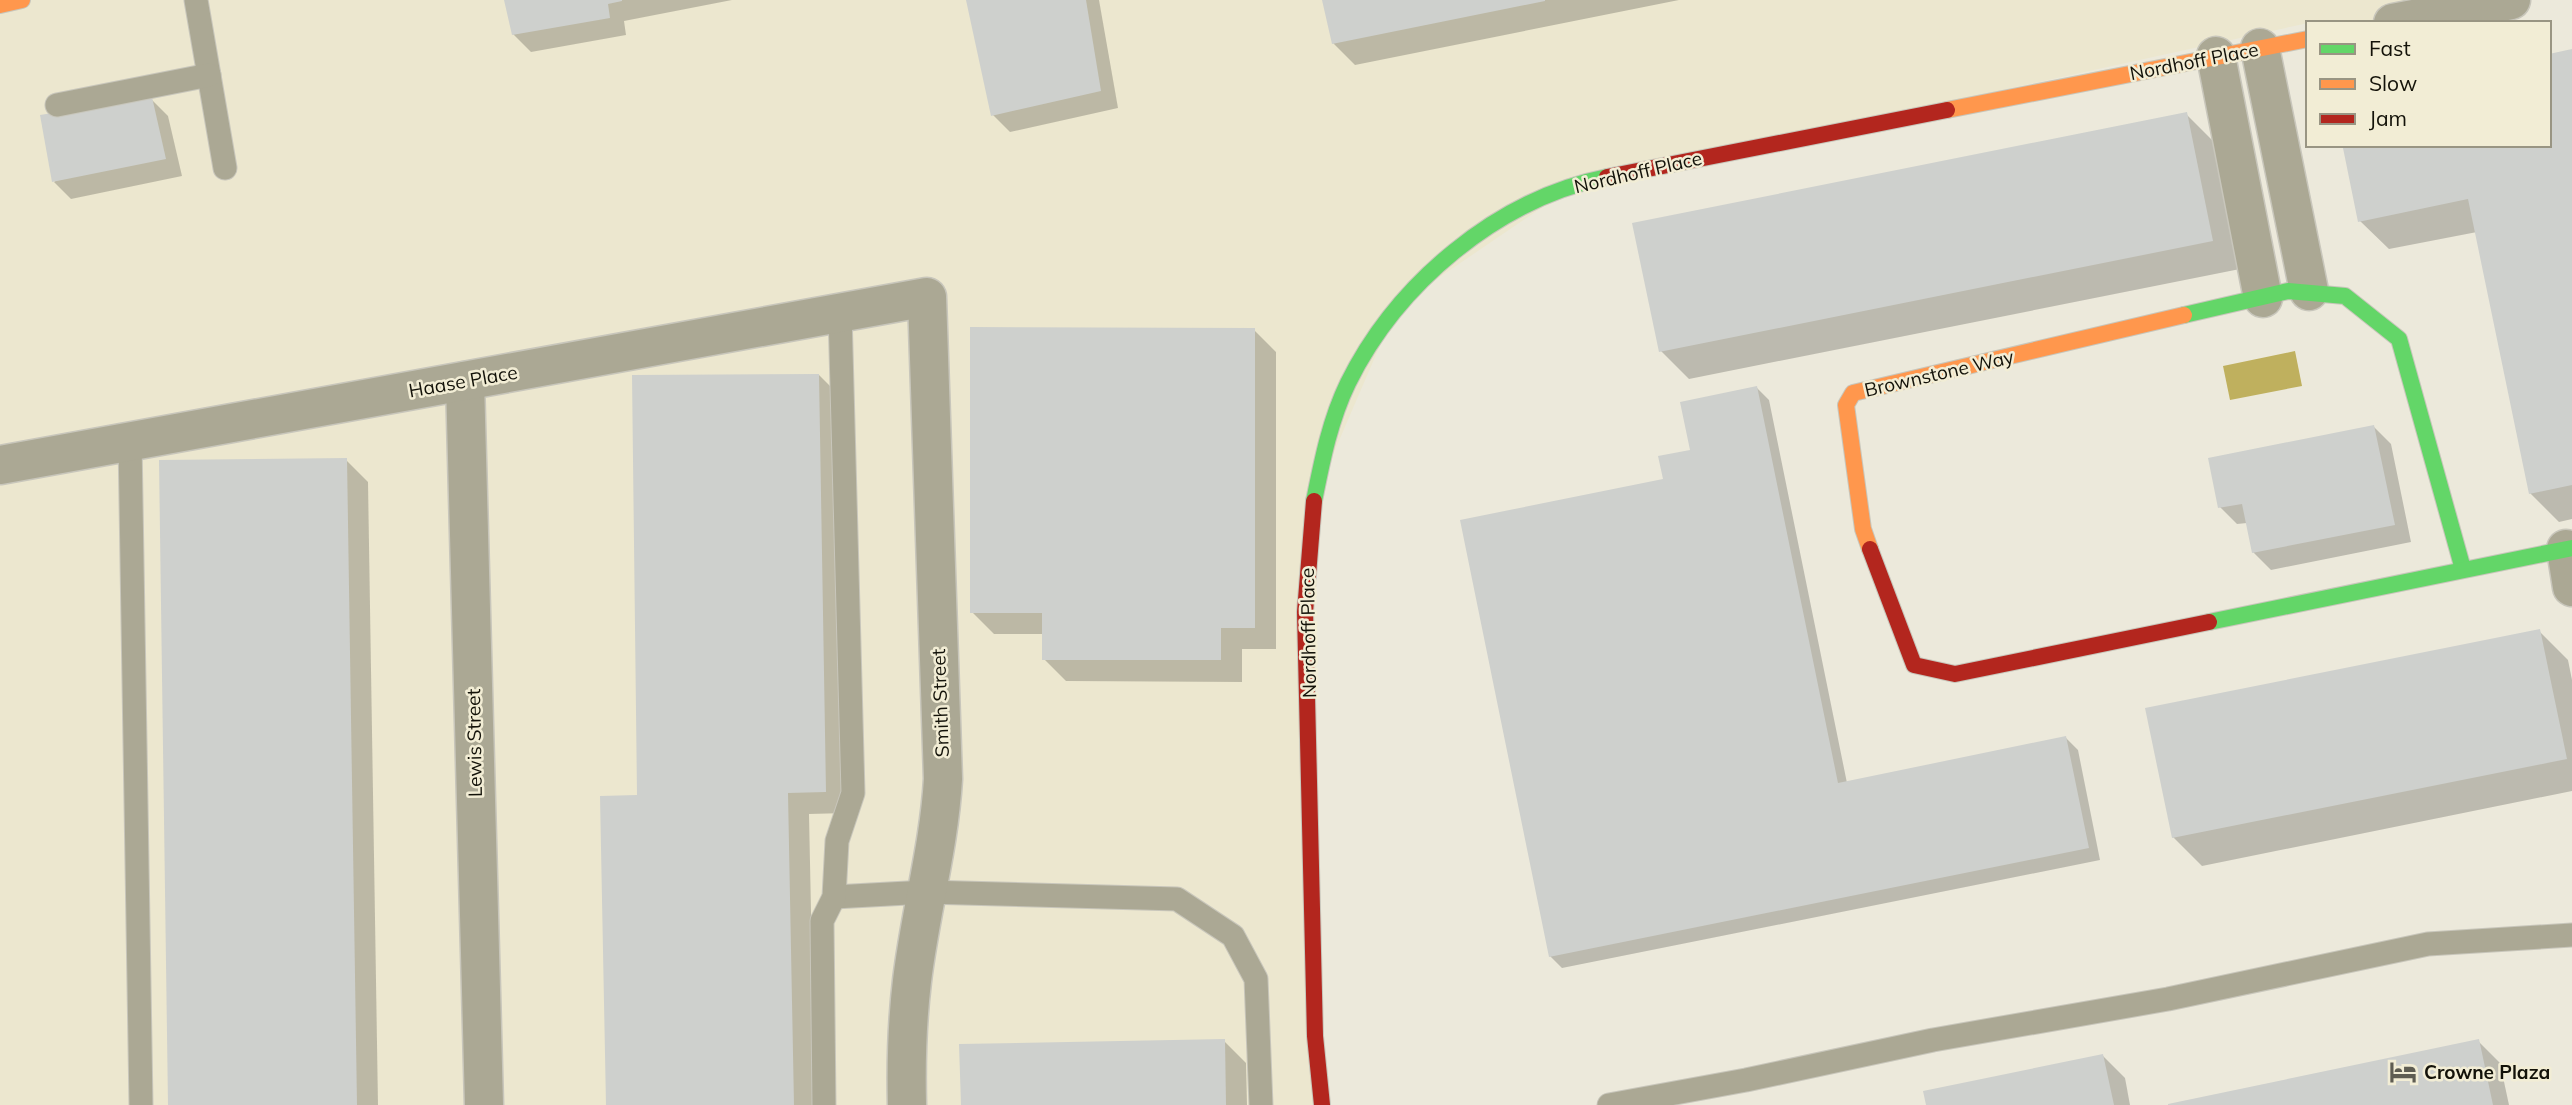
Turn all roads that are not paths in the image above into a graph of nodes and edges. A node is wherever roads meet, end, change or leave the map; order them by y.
1 (22, 0) edge
2 (196, 0) edge
3 (2511, 0) edge
4 (0, 5) edge
5 (2403, 21) edge
6 (2306, 39) edge
7 (2260, 48) junction
8 (2216, 56) junction
9 (209, 75) junction
10 (58, 105) dead end
11 (225, 168) dead end
12 (2309, 291) junction
13 (927, 297) joint
14 (2263, 298) junction
15 (839, 313) junction
16 (465, 381) junction
17 (130, 441) junction
18 (0, 465) edge
19 (2569, 548) edge
20 (2463, 569) junction
21 (2572, 587) edge
22 (926, 892) junction
23 (834, 897) junction
24 (2572, 935) edge
25 (1726, 1095) edge
26 (141, 1105) edge
27 (484, 1105) edge
28 (824, 1105) edge
29 (907, 1105) edge
30 (1261, 1105) edge
31 (1322, 1105) edge
32 (1609, 1105) edge

1 - 4 street
2 - 9 lane
3 - 5 street
6 - 7 street, Nordhoff Place
7 - 8 street, Nordhoff Place
7 - 12 street
8 - 14 street
8 - 31 street, Nordhoff Place
9 - 10 lane
9 - 11 lane
12 - 14 street, Brownstone Way
12 - 20 street, Brownstone Way
13 - 15 street, Haase Place
13 - 22 street, Smith Street
14 - 20 street, Brownstone Way
15 - 16 street, Haase Place
15 - 23 lane
16 - 17 street, Haase Place
16 - 27 street, Lewis Street
17 - 18 street, Haase Place
17 - 26 lane
19 - 20 street, Brownstone Way
19 - 21 street, Brownstone Way
22 - 23 lane
22 - 29 street, Smith Street
22 - 30 lane
23 - 28 lane
24 - 25 lane
25 - 32 lane

